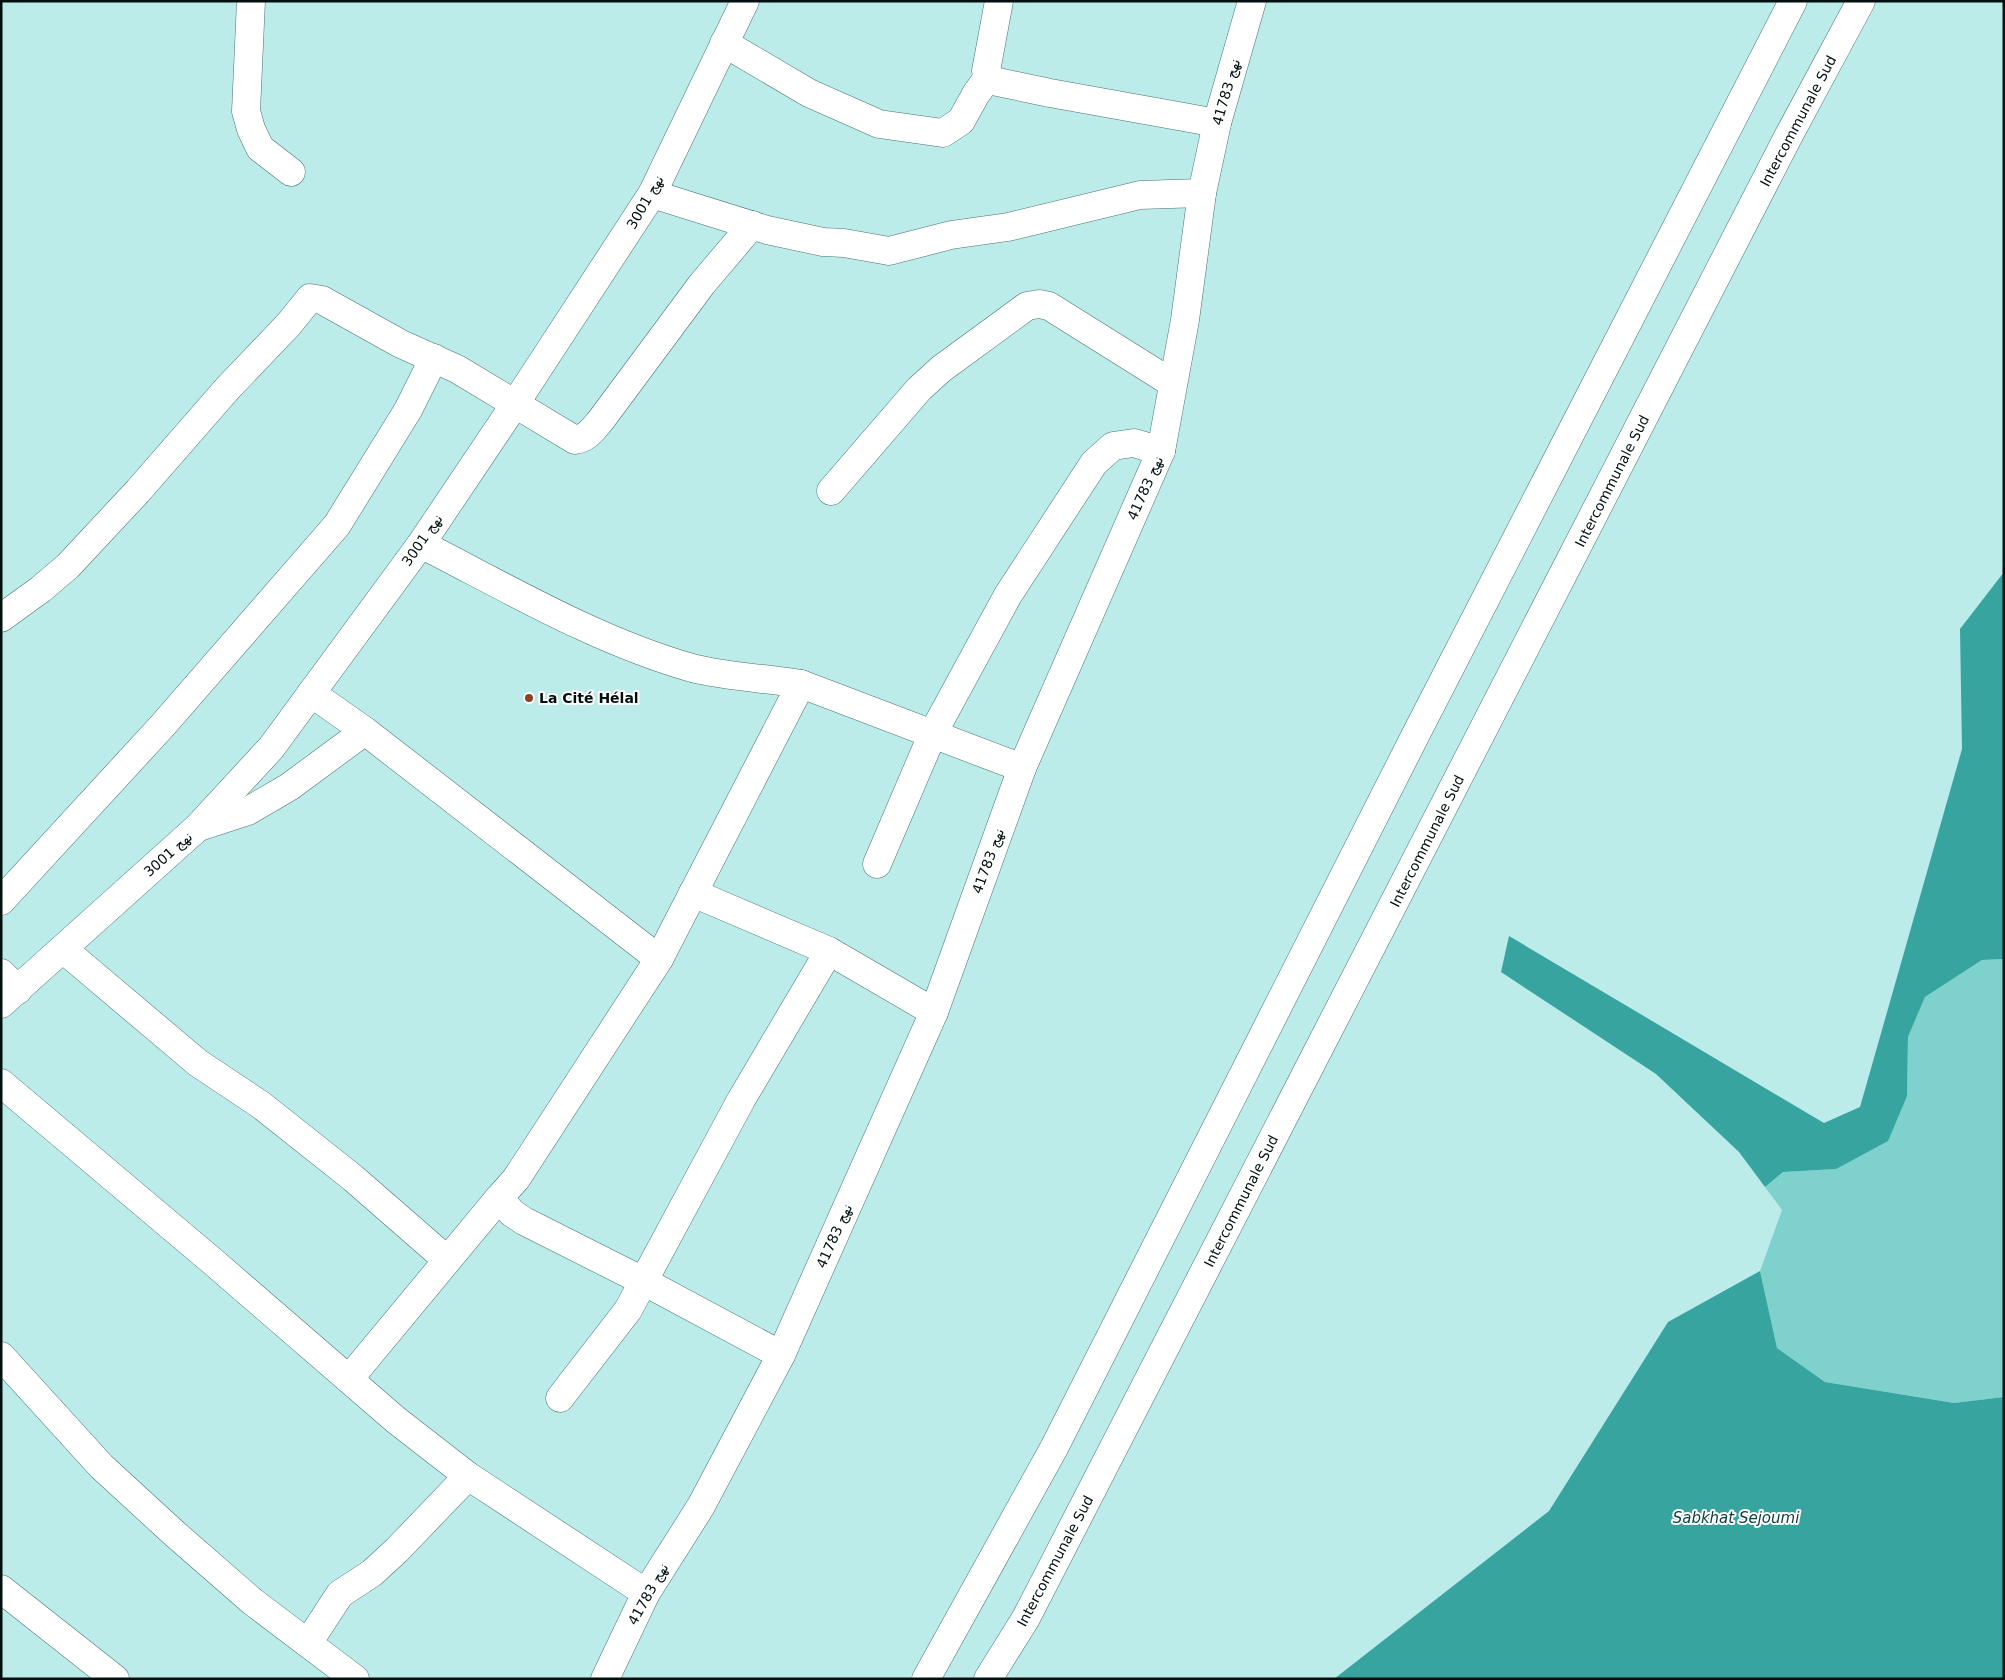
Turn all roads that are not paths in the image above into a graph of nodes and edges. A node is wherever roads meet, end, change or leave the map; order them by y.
1 (251, 1) edge
2 (745, 1) edge
3 (999, 1) edge
4 (1252, 1) edge
5 (1794, 1) edge
6 (1861, 1) edge
7 (724, 43) junction
8 (988, 76) junction
9 (1217, 123) junction
10 (291, 172) dead end
11 (1202, 193) junction
12 (652, 194) junction
13 (752, 225) junction
14 (434, 358) junction
15 (1172, 383) junction
16 (515, 404) junction
17 (1161, 451) junction
18 (831, 491) dead end
19 (421, 544) junction
20 (1, 618) edge
21 (801, 684) junction
22 (311, 692) junction
23 (365, 730) junction
24 (933, 733) junction
25 (1022, 768) junction
26 (198, 828) junction
27 (877, 864) dead end
28 (693, 893) junction
29 (1, 901) edge
30 (63, 949) junction
31 (829, 951) junction
32 (659, 959) junction
33 (7, 989) edge
34 (934, 1012) junction
35 (1, 1083) edge
36 (499, 1198) junction
37 (448, 1260) junction
38 (643, 1281) junction
39 (781, 1355) junction
40 (1, 1356) edge
41 (348, 1379) junction
42 (560, 1398) dead end
43 (468, 1476) junction
44 (1, 1589) edge
45 (646, 1592) junction
46 (308, 1643) junction
47 (115, 1679) edge
48 (355, 1679) edge
49 (605, 1679) edge
50 (926, 1679) edge
51 (988, 1679) edge

1 - 10 main road
2 - 7 main road, نهج 3001
3 - 8 main road
4 - 9 main road, نهج 41783
5 - 50 main road
6 - 51 main road, Intercommunale Sud
7 - 8 main road
7 - 12 main road, نهج 3001
8 - 9 main road
9 - 11 main road, نهج 41783
11 - 13 main road
11 - 15 main road, نهج 41783
12 - 13 main road
12 - 16 main road, نهج 3001
13 - 16 main road
14 - 16 main road
14 - 20 main road
14 - 29 main road
15 - 17 main road, نهج 41783
15 - 18 main road
16 - 19 main road, نهج 3001
17 - 24 main road
17 - 25 main road, نهج 41783
19 - 21 main road
19 - 22 main road, نهج 3001
21 - 24 main road
21 - 28 main road
22 - 23 main road
22 - 26 main road, نهج 3001
23 - 26 main road
23 - 32 main road
24 - 25 main road
24 - 27 main road
25 - 34 main road, نهج 41783
26 - 30 main road, نهج 3001
28 - 31 main road
28 - 32 main road
30 - 33 main road, نهج 3001
30 - 37 main road
31 - 34 main road
31 - 38 main road
32 - 36 main road
34 - 39 main road, نهج 41783
35 - 41 main road
36 - 37 main road
36 - 38 main road
37 - 41 main road
38 - 39 main road
38 - 42 main road
39 - 45 main road, نهج 41783
40 - 46 main road
41 - 43 main road
43 - 45 main road
43 - 46 main road
44 - 47 main road
45 - 49 main road, نهج 41783
46 - 48 main road

